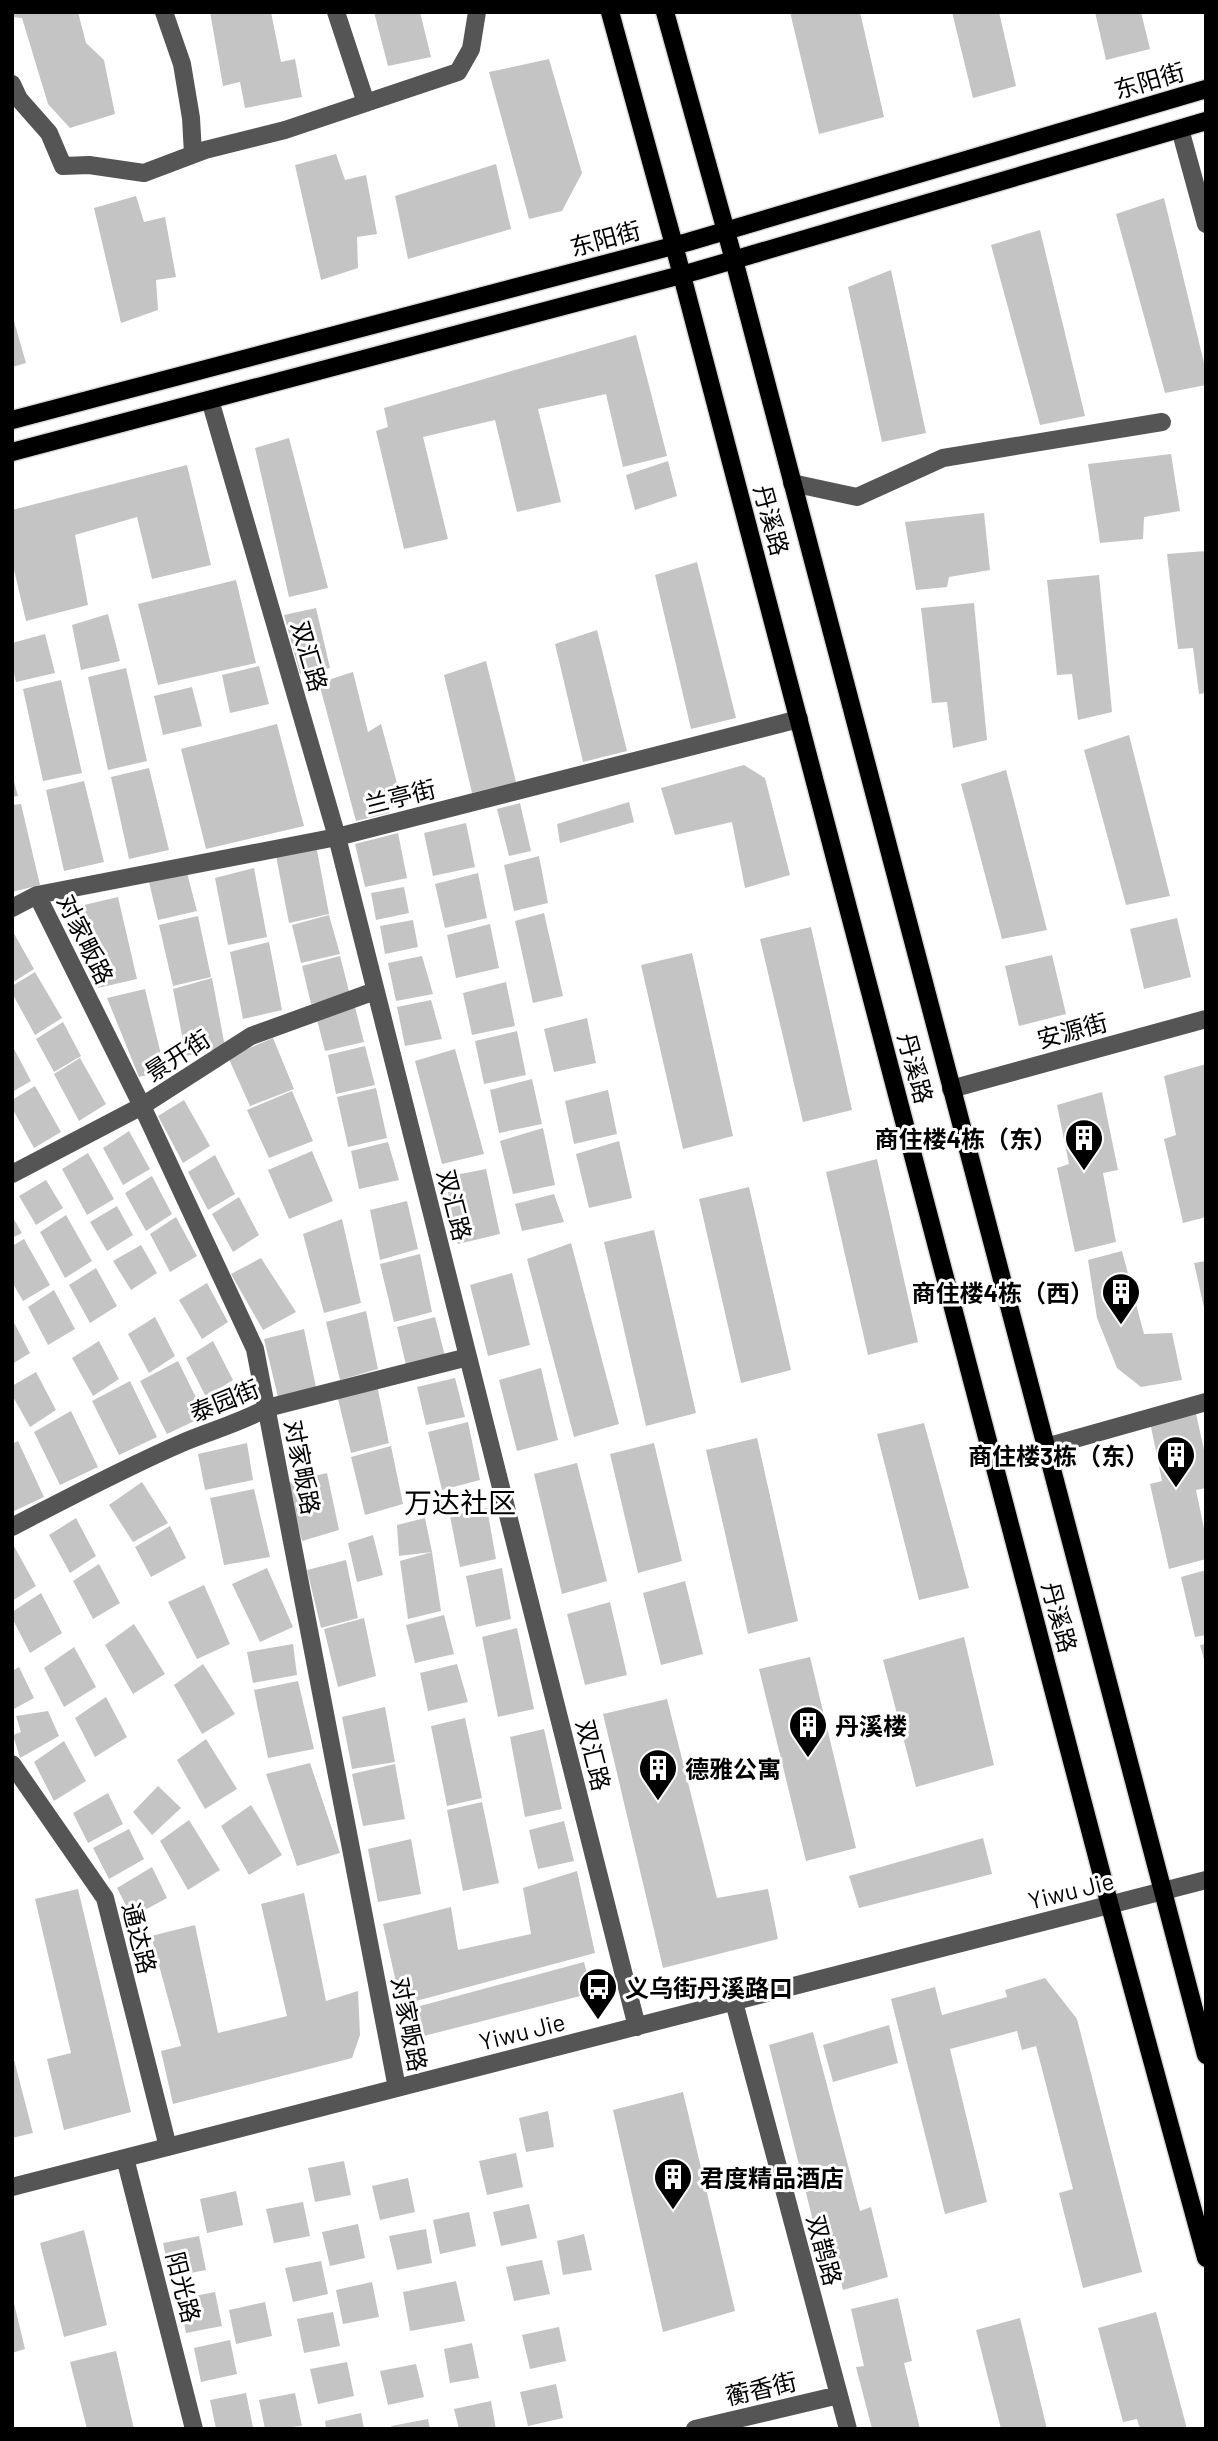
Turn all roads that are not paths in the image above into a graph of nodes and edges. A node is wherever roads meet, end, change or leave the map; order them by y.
1 (164, 12) edge
2 (336, 12) edge
3 (477, 12) edge
4 (610, 12) edge
5 (665, 12) edge
6 (12, 84) edge
7 (1206, 89) edge
8 (366, 103) junction
9 (1206, 121) edge
10 (1180, 129) junction
11 (193, 154) junction
12 (1206, 225) edge
13 (726, 230) junction
14 (674, 245) junction
15 (734, 260) junction
16 (682, 275) junction
17 (210, 400) junction
18 (12, 420) edge
19 (1162, 422) dead end
20 (12, 452) edge
21 (792, 483) junction
22 (799, 719) junction
23 (337, 837) junction
24 (37, 895) junction
25 (12, 908) edge
26 (375, 991) junction
27 (1206, 1019) edge
28 (951, 1089) junction
29 (142, 1106) junction
30 (12, 1174) edge
31 (468, 1357) junction
32 (1206, 1402) edge
33 (267, 1408) junction
34 (1045, 1447) junction
35 (12, 1527) edge
36 (12, 1764) edge
37 (1206, 1880) edge
38 (1162, 1892) junction
39 (1110, 1906) junction
40 (734, 2002) junction
41 (637, 2027) junction
42 (1206, 2055) edge
43 (397, 2088) junction
44 (168, 2147) junction
45 (125, 2158) junction
46 (12, 2187) edge
47 (1206, 2258) edge
48 (839, 2395) junction
49 (194, 2429) edge
50 (695, 2429) edge
51 (848, 2429) edge

1 - 11 street
2 - 8 street
3 - 8 street
4 - 14 main road, 丹溪路
5 - 13 main road, 丹溪路
6 - 11 street
7 - 13 main road, 东阳街
8 - 11 street
9 - 10 main road
10 - 12 street
10 - 15 main road
13 - 14 main road, 东阳街
13 - 15 main road, 丹溪路
14 - 16 main road, 丹溪路
14 - 18 main road, 东阳街
15 - 16 main road
15 - 21 main road, 丹溪路
16 - 17 main road
16 - 22 main road, 丹溪路
17 - 20 main road
17 - 23 street, 双汇路
19 - 21 street
21 - 28 main road, 丹溪路
22 - 23 street, 兰亭街
22 - 39 main road, 丹溪路
23 - 24 street, 兰亭街
23 - 26 street, 双汇路
24 - 25 street, 兰亭街
24 - 29 street, 对家畈路
26 - 29 street, 景开街
26 - 31 street, 双汇路
27 - 28 street, 安源街
28 - 34 main road, 丹溪路
29 - 30 street, 景开街
29 - 33 street, 对家畈路
31 - 33 street, 泰园街
31 - 41 street, 双汇路
32 - 34 street
33 - 35 street, 泰园街
33 - 43 street, 对家畈路
34 - 38 main road, 丹溪路
36 - 44 street, 通达路
37 - 38 street, Yiwu Jie
38 - 39 street, Yiwu Jie
38 - 42 main road, 丹溪路
39 - 40 street, Yiwu Jie
39 - 47 main road, 丹溪路
40 - 41 street, Yiwu Jie
40 - 48 street, 双鹊路
41 - 43 street, Yiwu Jie
43 - 44 street, Yiwu Jie
44 - 45 street, Yiwu Jie
45 - 46 street, Yiwu Jie
45 - 49 street, 阳光路
48 - 50 street, 蘅香街
48 - 51 street, 双鹊路

